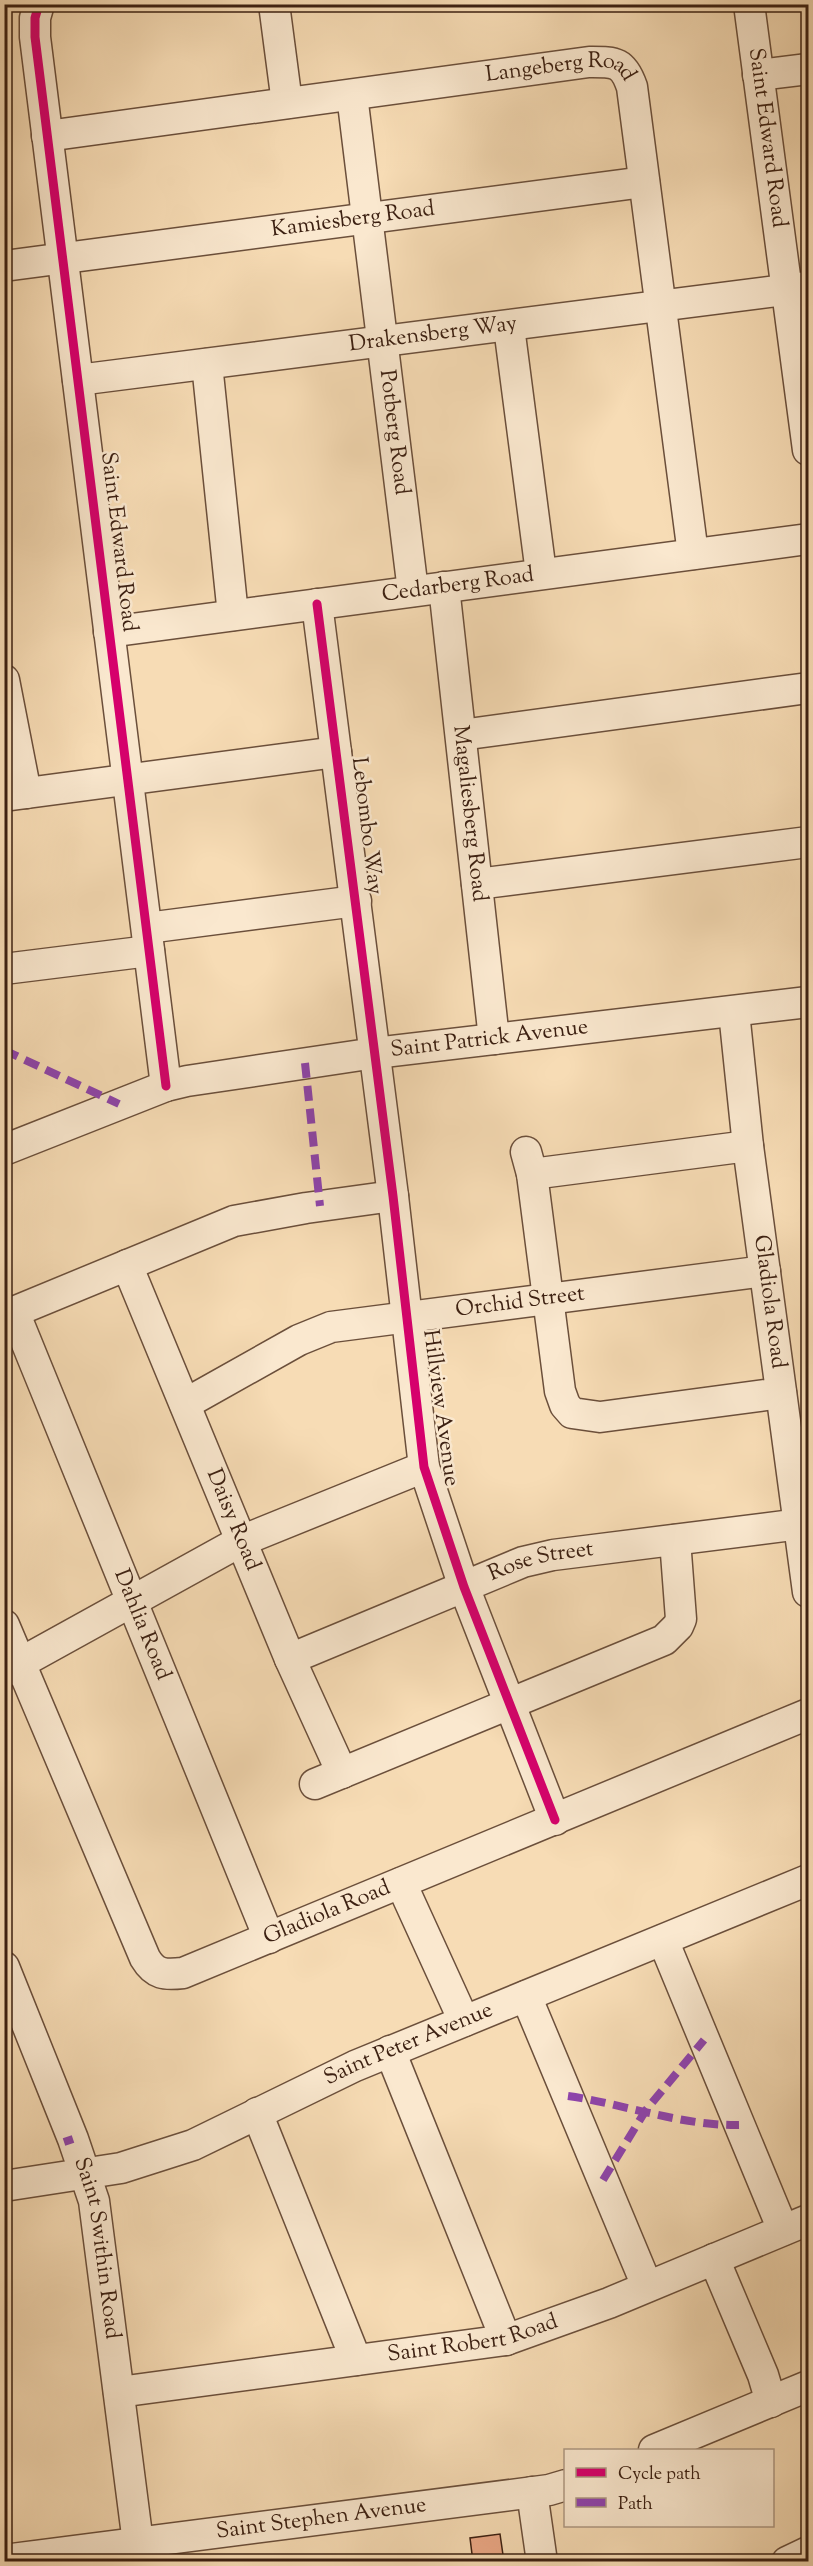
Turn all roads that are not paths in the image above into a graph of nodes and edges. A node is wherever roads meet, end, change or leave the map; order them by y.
1 (39, 4) edge
2 (274, 4) edge
3 (749, 4) edge
4 (808, 69) edge
5 (758, 75) junction
6 (352, 95) junction
7 (287, 104) junction
8 (47, 136) junction
9 (644, 182) junction
10 (368, 218) junction
11 (62, 258) junction
12 (4, 266) edge
13 (799, 289) edge
14 (660, 307) junction
15 (509, 327) junction
16 (383, 343) junction
17 (207, 364) junction
18 (78, 380) junction
19 (808, 450) edge
20 (808, 539) edge
21 (693, 554) junction
22 (541, 573) junction
23 (444, 587) junction
24 (413, 591) junction
25 (317, 604) junction
26 (233, 615) junction
27 (109, 632) junction
28 (4, 680) edge
29 (808, 688) edge
30 (460, 735) junction
31 (336, 752) junction
32 (128, 779) junction
33 (15, 794) edge
34 (808, 842) edge
35 (477, 884) junction
36 (356, 901) junction
37 (148, 939) junction
38 (4, 969) edge
39 (808, 1002) edge
40 (734, 1012) junction
41 (494, 1039) junction
42 (375, 1053) junction
43 (166, 1086) junction
44 (748, 1146) junction
45 (4, 1150) edge
46 (393, 1196) junction
47 (127, 1265) junction
48 (765, 1271) junction
49 (547, 1299) junction
50 (10, 1314) edge
51 (408, 1316) junction
52 (781, 1393) junction
53 (185, 1404) junction
54 (424, 1467) junction
55 (804, 1524) edge
56 (241, 1540) junction
57 (675, 1540) junction
58 (464, 1587) junction
59 (808, 1592) edge
60 (132, 1602) junction
61 (4, 1624) edge
62 (290, 1659) junction
63 (13, 1668) edge
64 (510, 1705) junction
65 (808, 1714) edge
66 (555, 1820) junction
67 (401, 1883) junction
68 (806, 1889) edge
69 (268, 1938) junction
70 (663, 1940) junction
71 (4, 1967) edge
72 (526, 1996) junction
73 (464, 2022) junction
74 (390, 2051) junction
75 (257, 2114) junction
76 (86, 2174) junction
77 (4, 2186) edge
78 (796, 2225) edge
79 (714, 2259) junction
80 (647, 2286) junction
81 (506, 2340) junction
82 (356, 2360) junction
83 (808, 2386) edge
84 (119, 2392) junction
85 (771, 2402) junction
86 (659, 2449) edge
87 (564, 2485) edge
88 (532, 2492) junction
89 (138, 2543) junction
90 (808, 2552) edge
91 (4, 2560) edge
92 (542, 2562) edge
93 (787, 2562) edge

1 - 8 street, Saint Edward Road
2 - 7 street
3 - 5 street, Saint Edward Road
4 - 5 street
5 - 13 street, Saint Edward Road
6 - 7 street, Langeberg Road
6 - 9 street, Langeberg Road
6 - 10 street, Potberg Road
7 - 8 street, Langeberg Road
8 - 11 street, Saint Edward Road
9 - 10 street, Kamiesberg Road
9 - 14 street, Langeberg Road
10 - 11 street, Kamiesberg Road
10 - 16 street, Potberg Road
11 - 12 street, Kamiesberg Road
11 - 18 street, Saint Edward Road
13 - 14 street, Drakensberg Way
13 - 19 street, Saint Edward Road
14 - 15 street, Drakensberg Way
14 - 21 street, Langeberg Road
15 - 16 street, Drakensberg Way
15 - 22 street
16 - 17 street, Drakensberg Way
16 - 24 street, Potberg Road
17 - 18 street, Drakensberg Way
17 - 26 street
18 - 27 street, Saint Edward Road
20 - 21 street, Cedarberg Road
21 - 22 street, Cedarberg Road
22 - 23 street, Cedarberg Road
23 - 24 street, Cedarberg Road
23 - 30 street, Magaliesberg Road
24 - 25 street, Cedarberg Road
25 - 26 street, Cedarberg Road
25 - 31 street, Lebombo Way
26 - 27 street, Cedarberg Road
27 - 32 street, Saint Edward Road
28 - 33 street
29 - 30 street
30 - 35 street, Magaliesberg Road
31 - 32 street
31 - 36 street, Lebombo Way
32 - 33 street
32 - 37 street, Saint Edward Road
34 - 35 street
35 - 41 street, Magaliesberg Road
36 - 37 street
36 - 42 street, Lebombo Way
37 - 38 street
37 - 43 street, Saint Edward Road
39 - 40 street, Saint Patrick Avenue
40 - 41 street, Saint Patrick Avenue
40 - 44 street, Gladiola Road
41 - 42 street, Saint Patrick Avenue
42 - 43 street, Saint Patrick Avenue
42 - 46 street, Hillview Avenue
43 - 45 street, Saint Patrick Avenue
44 - 48 street, Gladiola Road
44 - 49 street
46 - 47 street
46 - 51 street, Hillview Avenue
47 - 50 street
47 - 53 street, Daisy Road
48 - 49 street, Orchid Street
48 - 52 street, Gladiola Road
49 - 51 street, Orchid Street
49 - 52 street
50 - 60 street, Dahlia Road
51 - 53 street, Orchid Street
51 - 54 street, Hillview Avenue
52 - 55 street, Gladiola Road
53 - 56 street, Daisy Road
54 - 56 street
54 - 58 street, Hillview Avenue
55 - 57 street, Rose Street
55 - 59 street, Gladiola Road
56 - 60 street
56 - 62 street, Daisy Road
57 - 58 street, Rose Street
57 - 64 street, Daisy Road
58 - 62 street, Rose Street
58 - 64 street, Hillview Avenue
60 - 63 street
60 - 69 street, Dahlia Road
61 - 63 street, Gladiola Road
62 - 64 street, Daisy Road
63 - 69 street, Gladiola Road
64 - 66 street, Hillview Avenue
65 - 66 street, Gladiola Road
66 - 67 street, Gladiola Road
67 - 69 street, Gladiola Road
67 - 73 street
68 - 70 street, Saint Peter Avenue
70 - 72 street, Saint Peter Avenue
70 - 78 street
71 - 76 street, Saint Swithin Road
72 - 73 street, Saint Peter Avenue
72 - 80 street
73 - 74 street, Saint Peter Avenue
74 - 75 street, Saint Peter Avenue
74 - 81 street
75 - 76 street, Saint Peter Avenue
75 - 82 street
76 - 77 street, Saint Peter Avenue
76 - 84 street, Saint Swithin Road
78 - 79 street, Saint Robert Road
79 - 80 street, Saint Robert Road
79 - 85 street
80 - 81 street, Saint Robert Road
81 - 82 street, Saint Robert Road
82 - 84 street, Saint Robert Road
83 - 85 street
84 - 89 street, Saint Swithin Road
85 - 86 street
87 - 88 street, Saint Stephen Avenue
88 - 89 street, Saint Stephen Avenue
88 - 92 street
89 - 91 street, Saint Stephen Avenue
90 - 93 street

